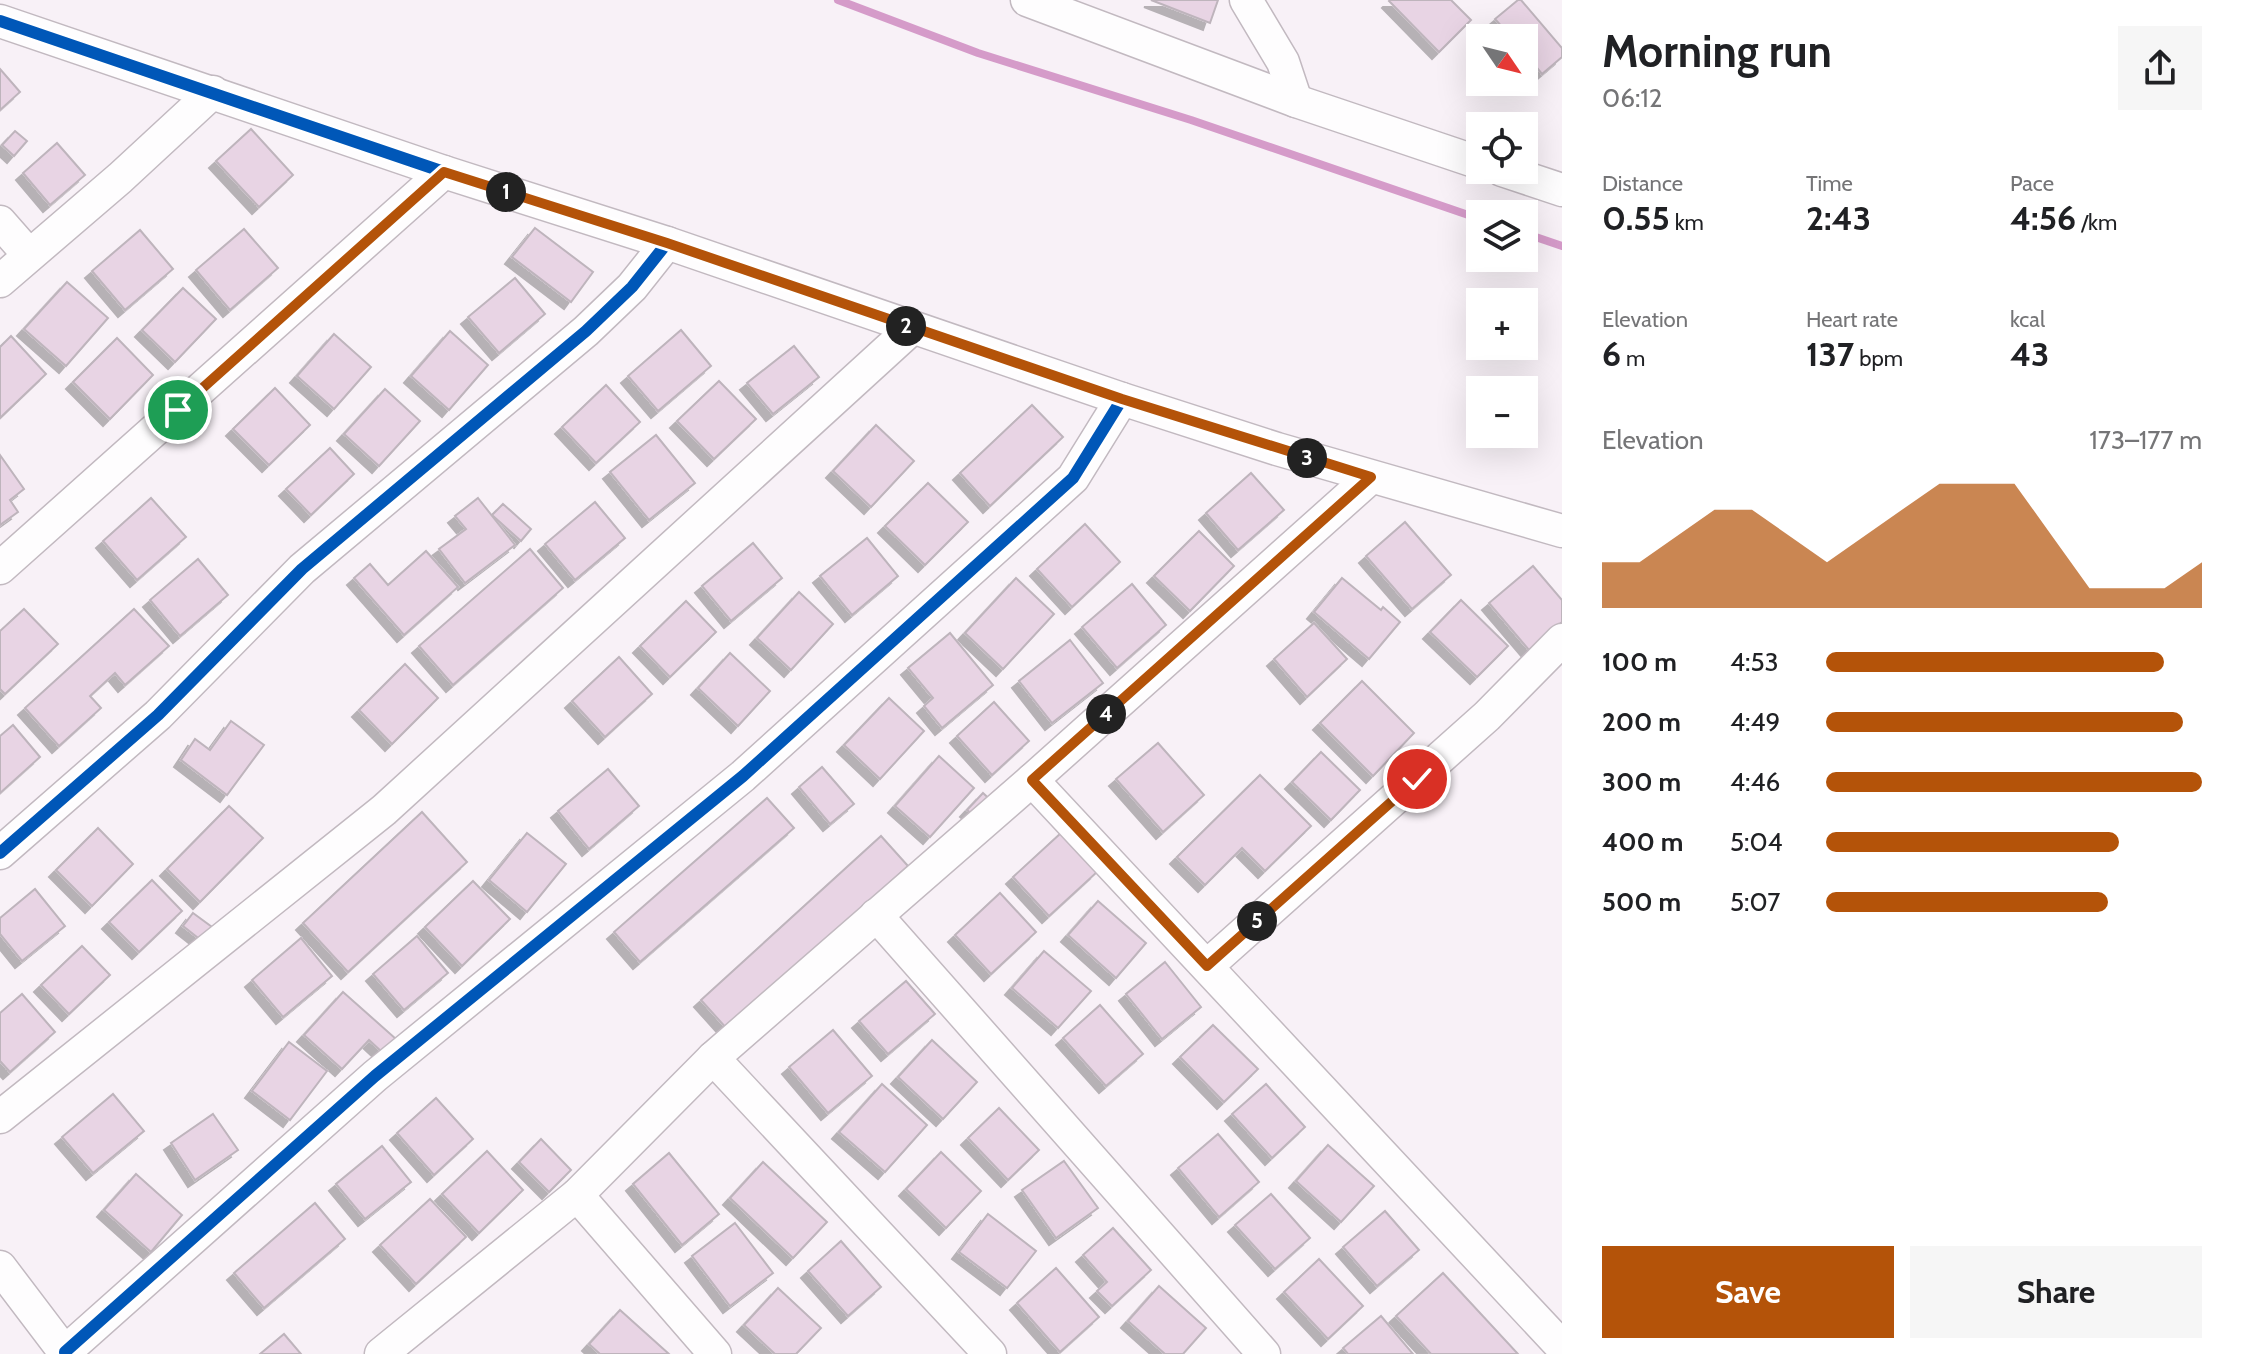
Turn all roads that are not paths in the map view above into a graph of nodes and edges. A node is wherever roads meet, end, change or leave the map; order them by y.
1 (1027, 0) edge
2 (1246, 0) edge
3 (0, 21) edge
4 (213, 92) junction
5 (1296, 101) junction
6 (1466, 158) edge
7 (444, 172) junction
8 (1538, 182) edge
9 (1562, 190) edge
10 (0, 222) edge
11 (667, 243) junction
12 (29, 255) junction
13 (0, 281) edge
14 (912, 328) junction
15 (1122, 399) junction
16 (1371, 477) junction
17 (1562, 531) edge
18 (0, 568) edge
19 (1562, 640) edge
20 (1032, 780) junction
21 (0, 853) edge
22 (876, 915) junction
23 (1207, 966) junction
24 (713, 1058) junction
25 (0, 1117) edge
26 (577, 1195) junction
27 (0, 1267) edge
28 (1562, 1347) edge
29 (399, 1348) edge
30 (65, 1353) edge
31 (715, 1354) edge
32 (990, 1354) edge
33 (1264, 1354) edge

1 - 5 street
2 - 5 street
3 - 4 street
4 - 7 street
4 - 12 street
5 - 6 street
7 - 11 street
7 - 18 street
8 - 9 street
10 - 12 street
11 - 14 street
11 - 21 street
12 - 13 street
14 - 15 street
14 - 25 street
15 - 16 street
15 - 30 street
16 - 17 street
16 - 20 street
19 - 23 street
20 - 22 street
20 - 23 street
22 - 24 street
22 - 33 street
23 - 28 street
24 - 26 street
24 - 32 street
26 - 29 street
26 - 31 street
27 - 30 street

